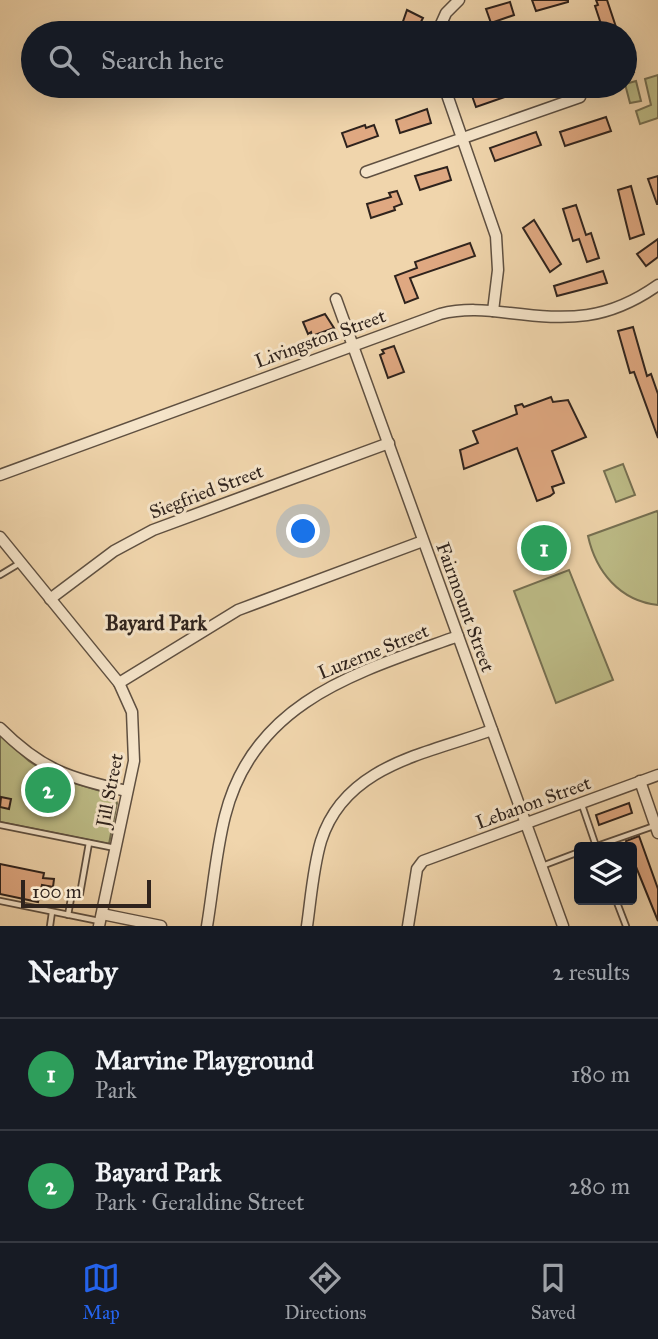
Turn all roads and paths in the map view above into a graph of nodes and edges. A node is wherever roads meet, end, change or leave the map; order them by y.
1 (459, 0) edge
2 (442, 21) edge
3 (448, 98) edge
4 (577, 98) edge
5 (463, 138) junction
6 (366, 172) dead end
7 (658, 285) edge
8 (336, 299) dead end
9 (493, 311) junction
10 (353, 345) junction
11 (389, 443) junction
12 (0, 475) edge
13 (0, 537) edge
14 (423, 541) junction
15 (4, 550) edge
16 (21, 563) junction
17 (0, 575) edge
18 (50, 599) junction
19 (458, 636) junction
20 (119, 683) junction
21 (0, 728) edge
22 (492, 730) junction
23 (658, 775) edge
24 (640, 781) junction
25 (127, 791) junction
26 (581, 803) junction
27 (526, 823) junction
28 (0, 825) edge
29 (657, 827) edge
30 (594, 842) edge
31 (611, 842) edge
32 (89, 843) junction
33 (115, 848) junction
34 (574, 854) edge
35 (542, 866) junction
36 (0, 901) edge
37 (618, 905) edge
38 (52, 912) junction
39 (68, 915) junction
40 (101, 921) edge
41 (50, 926) edge
42 (161, 926) edge
43 (207, 926) edge
44 (307, 926) edge
45 (408, 926) edge
46 (563, 926) edge
47 (626, 926) edge

1 - 2 street
3 - 5 street
4 - 5 street
5 - 6 street
5 - 9 street
7 - 9 street, Livingston Street
8 - 10 street, Fairmount Street
9 - 10 street, Livingston Street
10 - 11 street, Fairmount Street
10 - 12 street, Livingston Street
11 - 14 street, Fairmount Street
11 - 18 street, Siegfried Street
13 - 15 street, Jill Street
14 - 19 street, Fairmount Street
14 - 20 street
15 - 16 street, Jill Street
16 - 17 lane
16 - 18 street, Jill Street
18 - 20 street, Jill Street
19 - 22 street, Fairmount Street
19 - 43 street, Luzerne Street
20 - 25 street, Jill Street
21 - 25 street
22 - 27 street, Fairmount Street
22 - 44 street
23 - 24 street, Lebanon Street
24 - 26 street, Lebanon Street
24 - 29 street
25 - 33 street, Jill Street
26 - 27 street, Lebanon Street
26 - 30 lane
27 - 35 street, Fairmount Street
27 - 45 street, Lebanon Street
28 - 32 lane
29 - 31 lane
32 - 33 lane
32 - 39 lane
33 - 40 street, Jill Street
34 - 35 lane
35 - 46 street, Fairmount Street
36 - 38 lane
37 - 47 lane
38 - 39 lane
38 - 41 lane
39 - 40 lane
40 - 42 street

